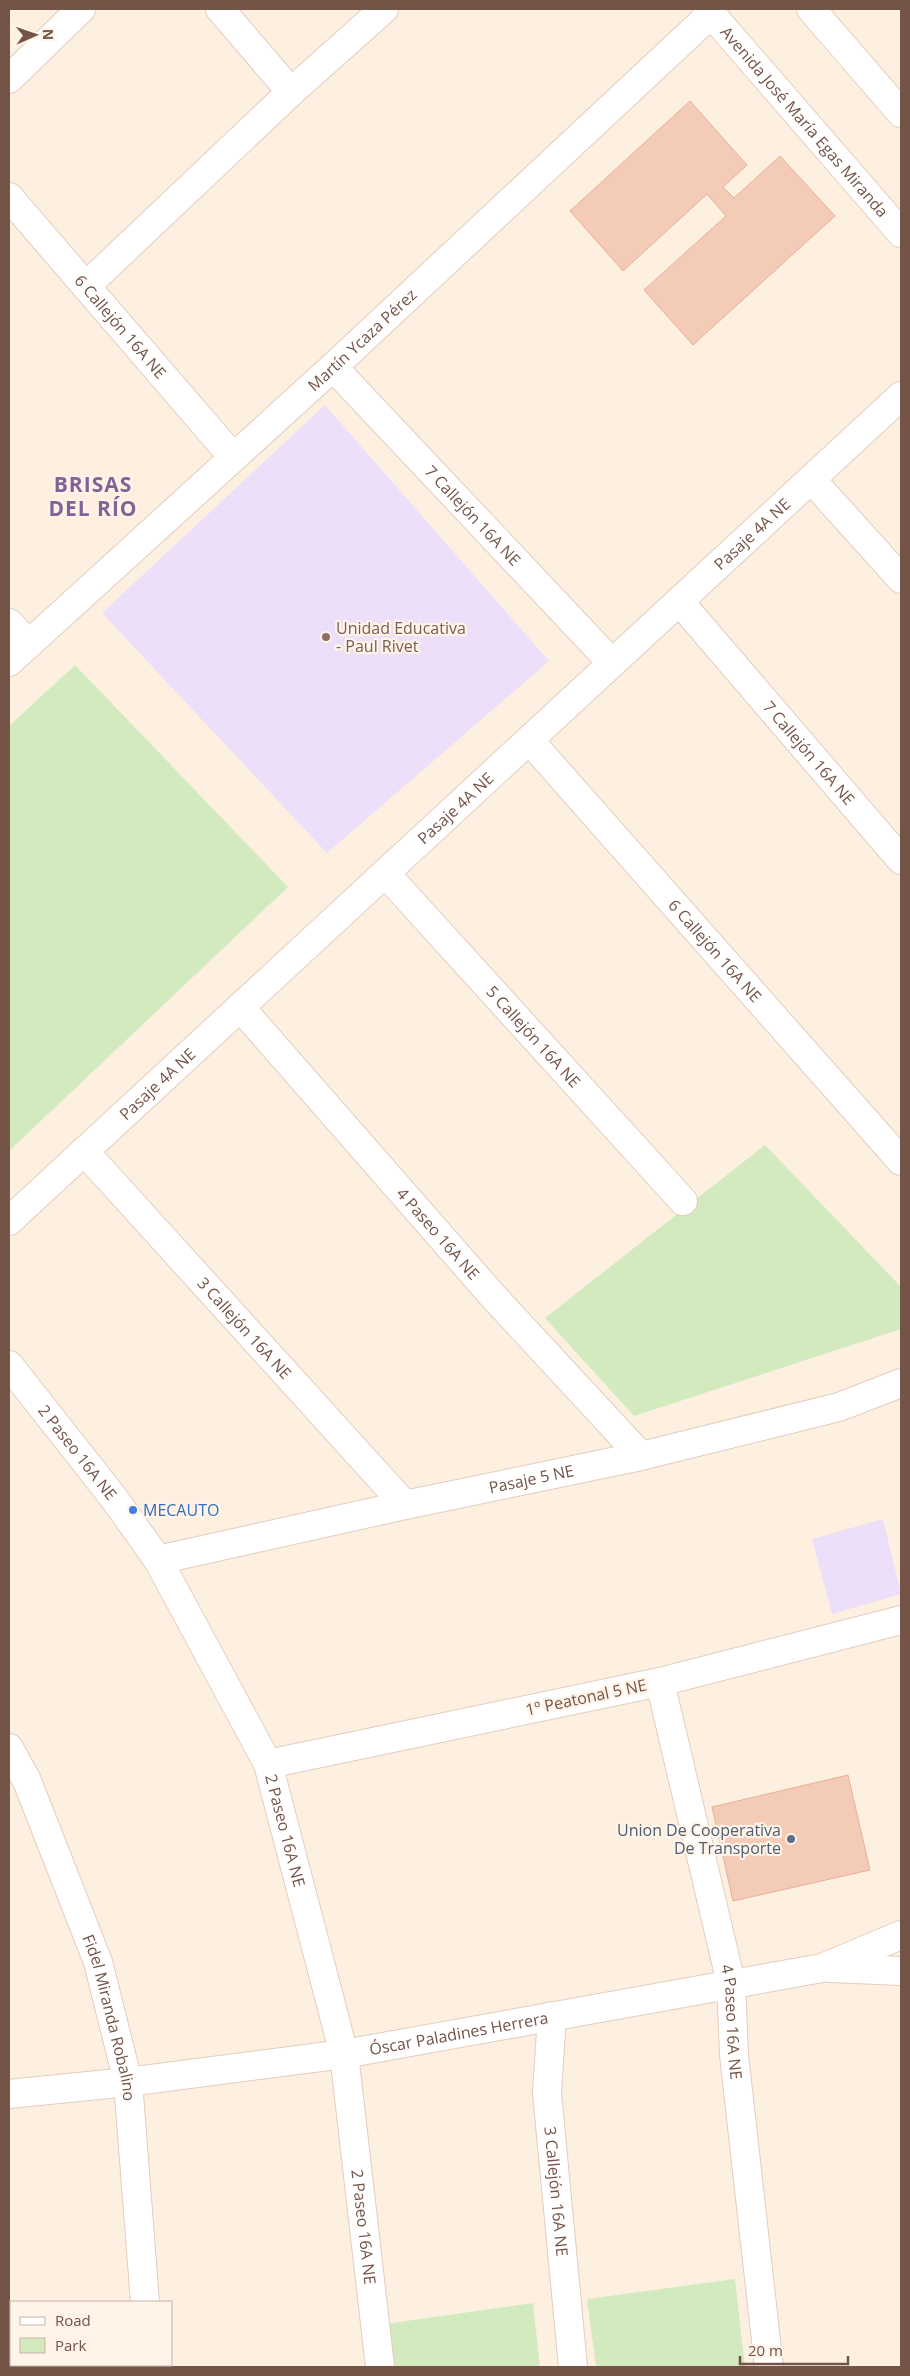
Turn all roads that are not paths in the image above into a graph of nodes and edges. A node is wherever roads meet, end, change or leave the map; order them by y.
1 (81, 9) edge
2 (220, 9) edge
3 (384, 9) edge
4 (811, 9) edge
5 (709, 11) edge
6 (9, 79) edge
7 (291, 92) junction
8 (901, 113) edge
9 (9, 197) edge
10 (901, 233) edge
11 (86, 286) junction
12 (333, 367) junction
13 (901, 396) edge
14 (233, 457) junction
15 (812, 479) junction
16 (901, 578) edge
17 (679, 601) junction
18 (9, 623) edge
19 (29, 644) junction
20 (9, 662) edge
21 (612, 663) junction
22 (529, 740) junction
23 (901, 860) edge
24 (385, 873) junction
25 (240, 1007) junction
26 (84, 1151) junction
27 (901, 1161) edge
28 (683, 1201) dead end
29 (9, 1221) edge
30 (9, 1365) edge
31 (901, 1383) edge
32 (641, 1456) junction
33 (405, 1505) junction
34 (158, 1560) junction
35 (901, 1620) edge
36 (660, 1682) junction
37 (9, 1748) edge
38 (268, 1764) junction
39 (901, 1935) edge
40 (822, 1968) junction
41 (901, 1970) edge
42 (731, 1983) junction
43 (552, 2016) junction
44 (344, 2054) junction
45 (128, 2082) junction
46 (9, 2094) edge
47 (144, 2301) edge
48 (380, 2367) edge
49 (573, 2367) edge
50 (769, 2367) edge

1 - 6 street
2 - 7 street
3 - 7 street
4 - 8 street
5 - 10 street, Avenida José María Egas Miranda
5 - 12 street, Martín Ycaza Pérez
7 - 11 street
9 - 11 street, 6 Callejón 16A NE
11 - 14 street, 6 Callejón 16A NE
12 - 14 street, Martín Ycaza Pérez
12 - 21 street, 7 Callejón 16A NE
13 - 15 street, Pasaje 4A NE
14 - 19 street, Martín Ycaza Pérez
15 - 16 street
15 - 17 street, Pasaje 4A NE
17 - 21 street, Pasaje 4A NE
17 - 23 street, 7 Callejón 16A NE
18 - 19 street
19 - 20 street, Martín Ycaza Pérez
21 - 22 street, Pasaje 4A NE
22 - 24 street, Pasaje 4A NE
22 - 27 street, 6 Callejón 16A NE
24 - 25 street, Pasaje 4A NE
24 - 28 street, 5 Callejón 16A NE
25 - 26 street, Pasaje 4A NE
25 - 32 street, 4 Paseo 16A NE
26 - 29 street, Pasaje 4A NE
26 - 33 street, 3 Callejón 16A NE
30 - 34 street, 2 Paseo 16A NE
31 - 32 street, Pasaje 5 NE
32 - 33 street, Pasaje 5 NE
33 - 34 street, Pasaje 5 NE
34 - 38 street, 2 Paseo 16A NE
35 - 36 street, 1º Peatonal 5 NE
36 - 38 street, 1º Peatonal 5 NE
36 - 42 street, 4 Paseo 16A NE
37 - 45 street, Fidel Miranda Robalino
38 - 44 street, 2 Paseo 16A NE
39 - 40 street, Óscar Paladines Herrera
40 - 41 street
40 - 42 street, Óscar Paladines Herrera
42 - 43 street, Óscar Paladines Herrera
42 - 50 street, 4 Paseo 16A NE
43 - 44 street, Óscar Paladines Herrera
43 - 49 street, 3 Callejón 16A NE
44 - 45 street, Óscar Paladines Herrera
44 - 48 street, 2 Paseo 16A NE
45 - 46 street, Óscar Paladines Herrera
45 - 47 street, Fidel Miranda Robalino

